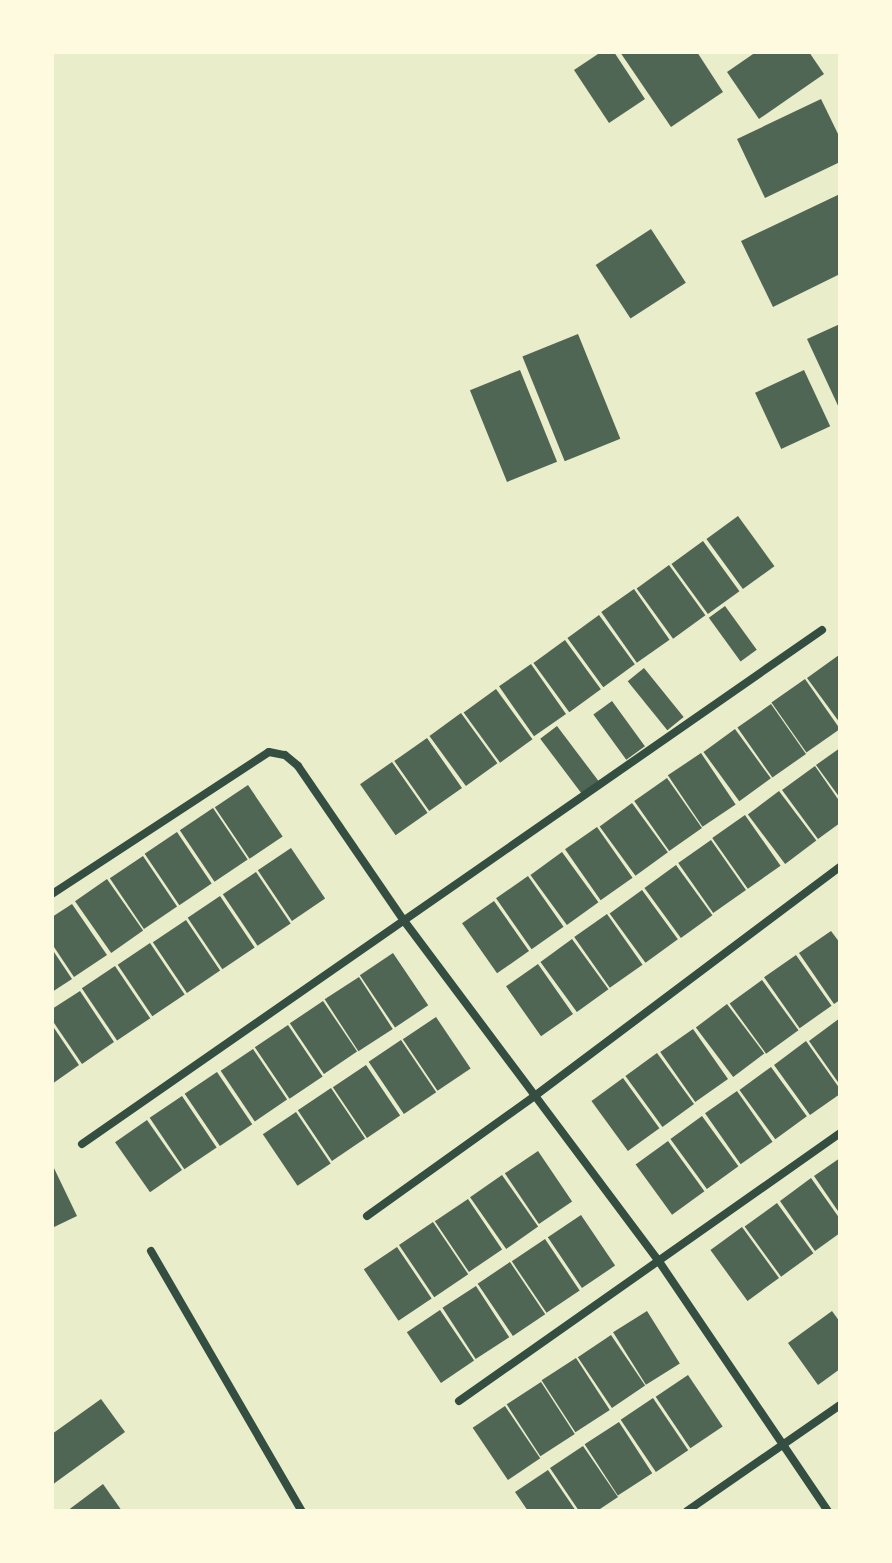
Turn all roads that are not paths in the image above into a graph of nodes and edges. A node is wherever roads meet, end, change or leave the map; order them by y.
1 (822, 630) dead end
2 (840, 867) edge
3 (52, 894) edge
4 (405, 922) junction
5 (536, 1095) junction
6 (840, 1133) edge
7 (82, 1144) dead end
8 (367, 1216) dead end
9 (151, 1251) dead end
10 (658, 1260) junction
11 (459, 1401) dead end
12 (840, 1405) edge
13 (783, 1446) junction
14 (302, 1511) edge
15 (687, 1511) edge
16 (828, 1511) edge

1 - 4 street
2 - 5 street
3 - 4 street
4 - 5 street
4 - 7 street
5 - 8 street
5 - 10 street
6 - 10 street
9 - 14 street
10 - 11 street
10 - 13 street
12 - 13 street
13 - 15 street
13 - 16 street

